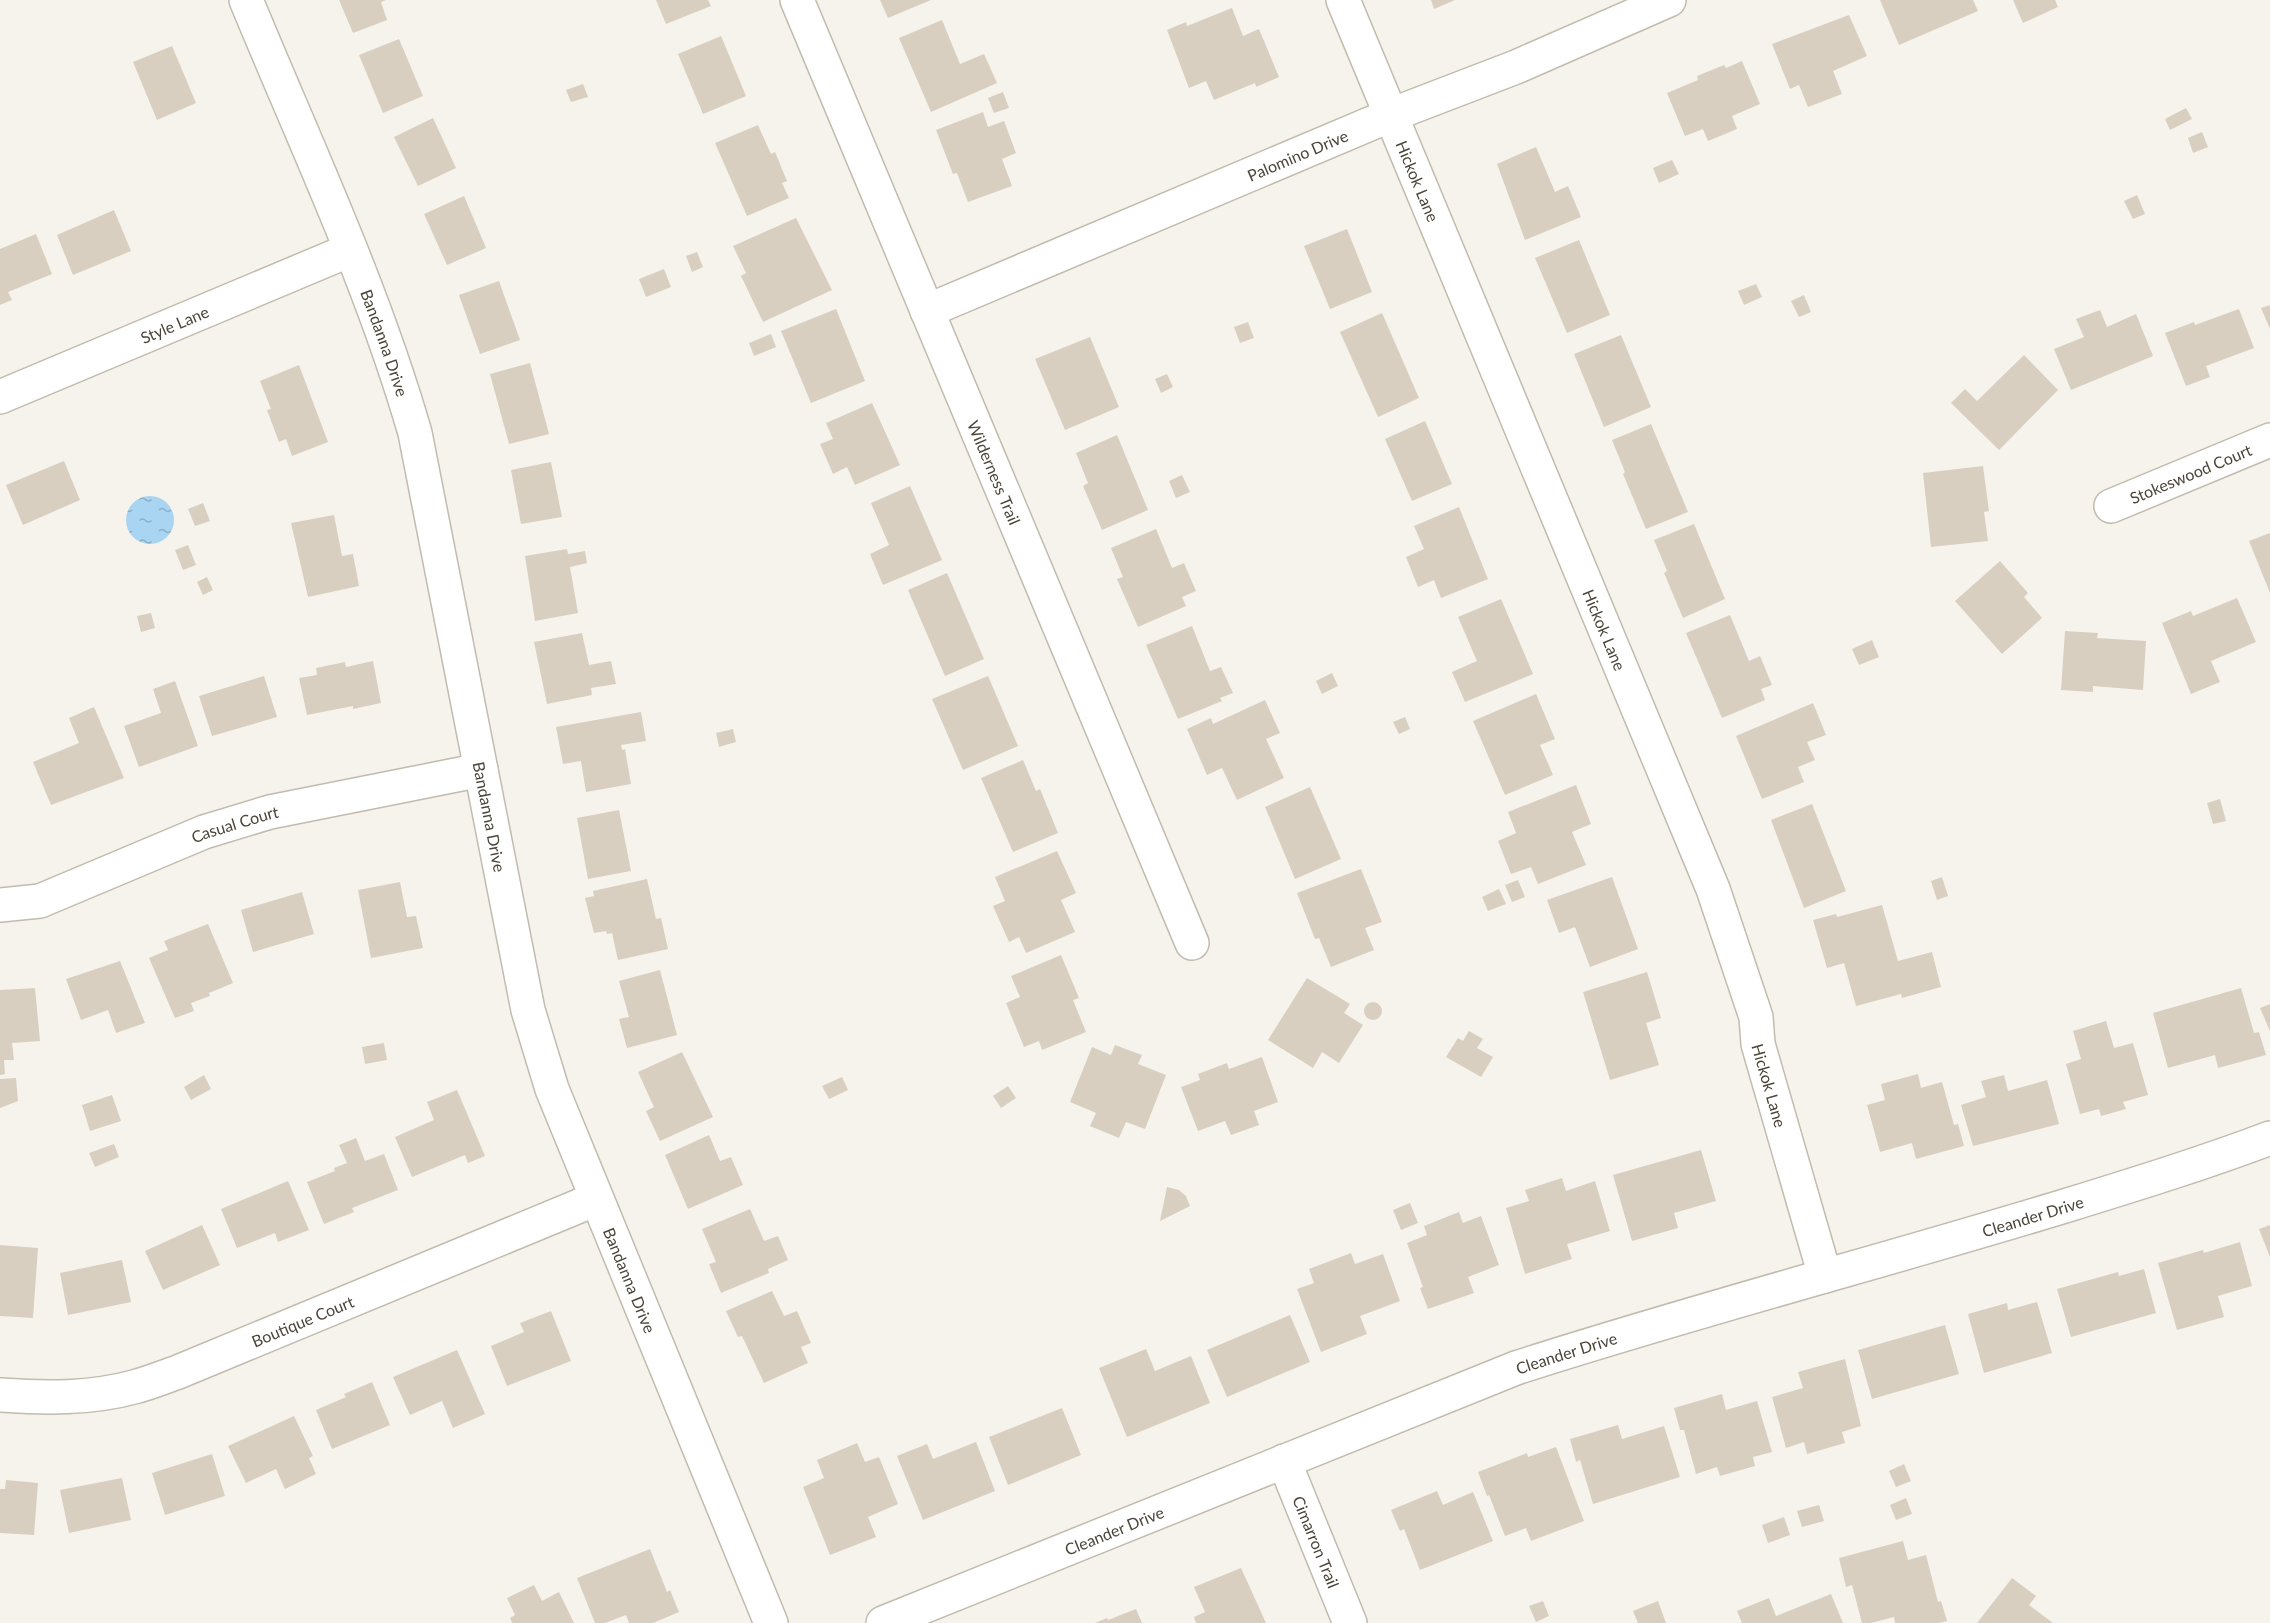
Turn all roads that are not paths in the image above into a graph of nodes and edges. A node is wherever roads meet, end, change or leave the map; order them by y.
1 (246, 0) edge
2 (797, 0) edge
3 (1343, 0) edge
4 (1669, 0) edge
5 (1391, 115) junction
6 (350, 250) junction
7 (927, 311) junction
8 (0, 397) edge
9 (2270, 440) edge
10 (2111, 506) dead end
11 (481, 770) junction
12 (0, 905) edge
13 (1192, 943) dead end
14 (2270, 1138) edge
15 (596, 1199) junction
16 (1825, 1276) junction
17 (0, 1395) edge
18 (1284, 1461) junction
19 (771, 1623) edge
20 (883, 1623) edge
21 (1350, 1623) edge

1 - 6 street, Bandanna Drive
2 - 7 street, Wilderness Trail
3 - 5 street, Hickok Lane
4 - 5 street, Palomino Drive
5 - 7 street, Palomino Drive
5 - 16 street, Hickok Lane
6 - 8 street, Style Lane
6 - 11 street, Bandanna Drive
7 - 13 street, Wilderness Trail
9 - 10 street, Stokeswood Court
11 - 12 street, Casual Court
11 - 15 street, Bandanna Drive
14 - 16 street, Cleander Drive
15 - 17 street, Boutique Court
15 - 19 street, Bandanna Drive
16 - 18 street, Cleander Drive
18 - 20 street, Cleander Drive
18 - 21 street, Cimarron Trail

